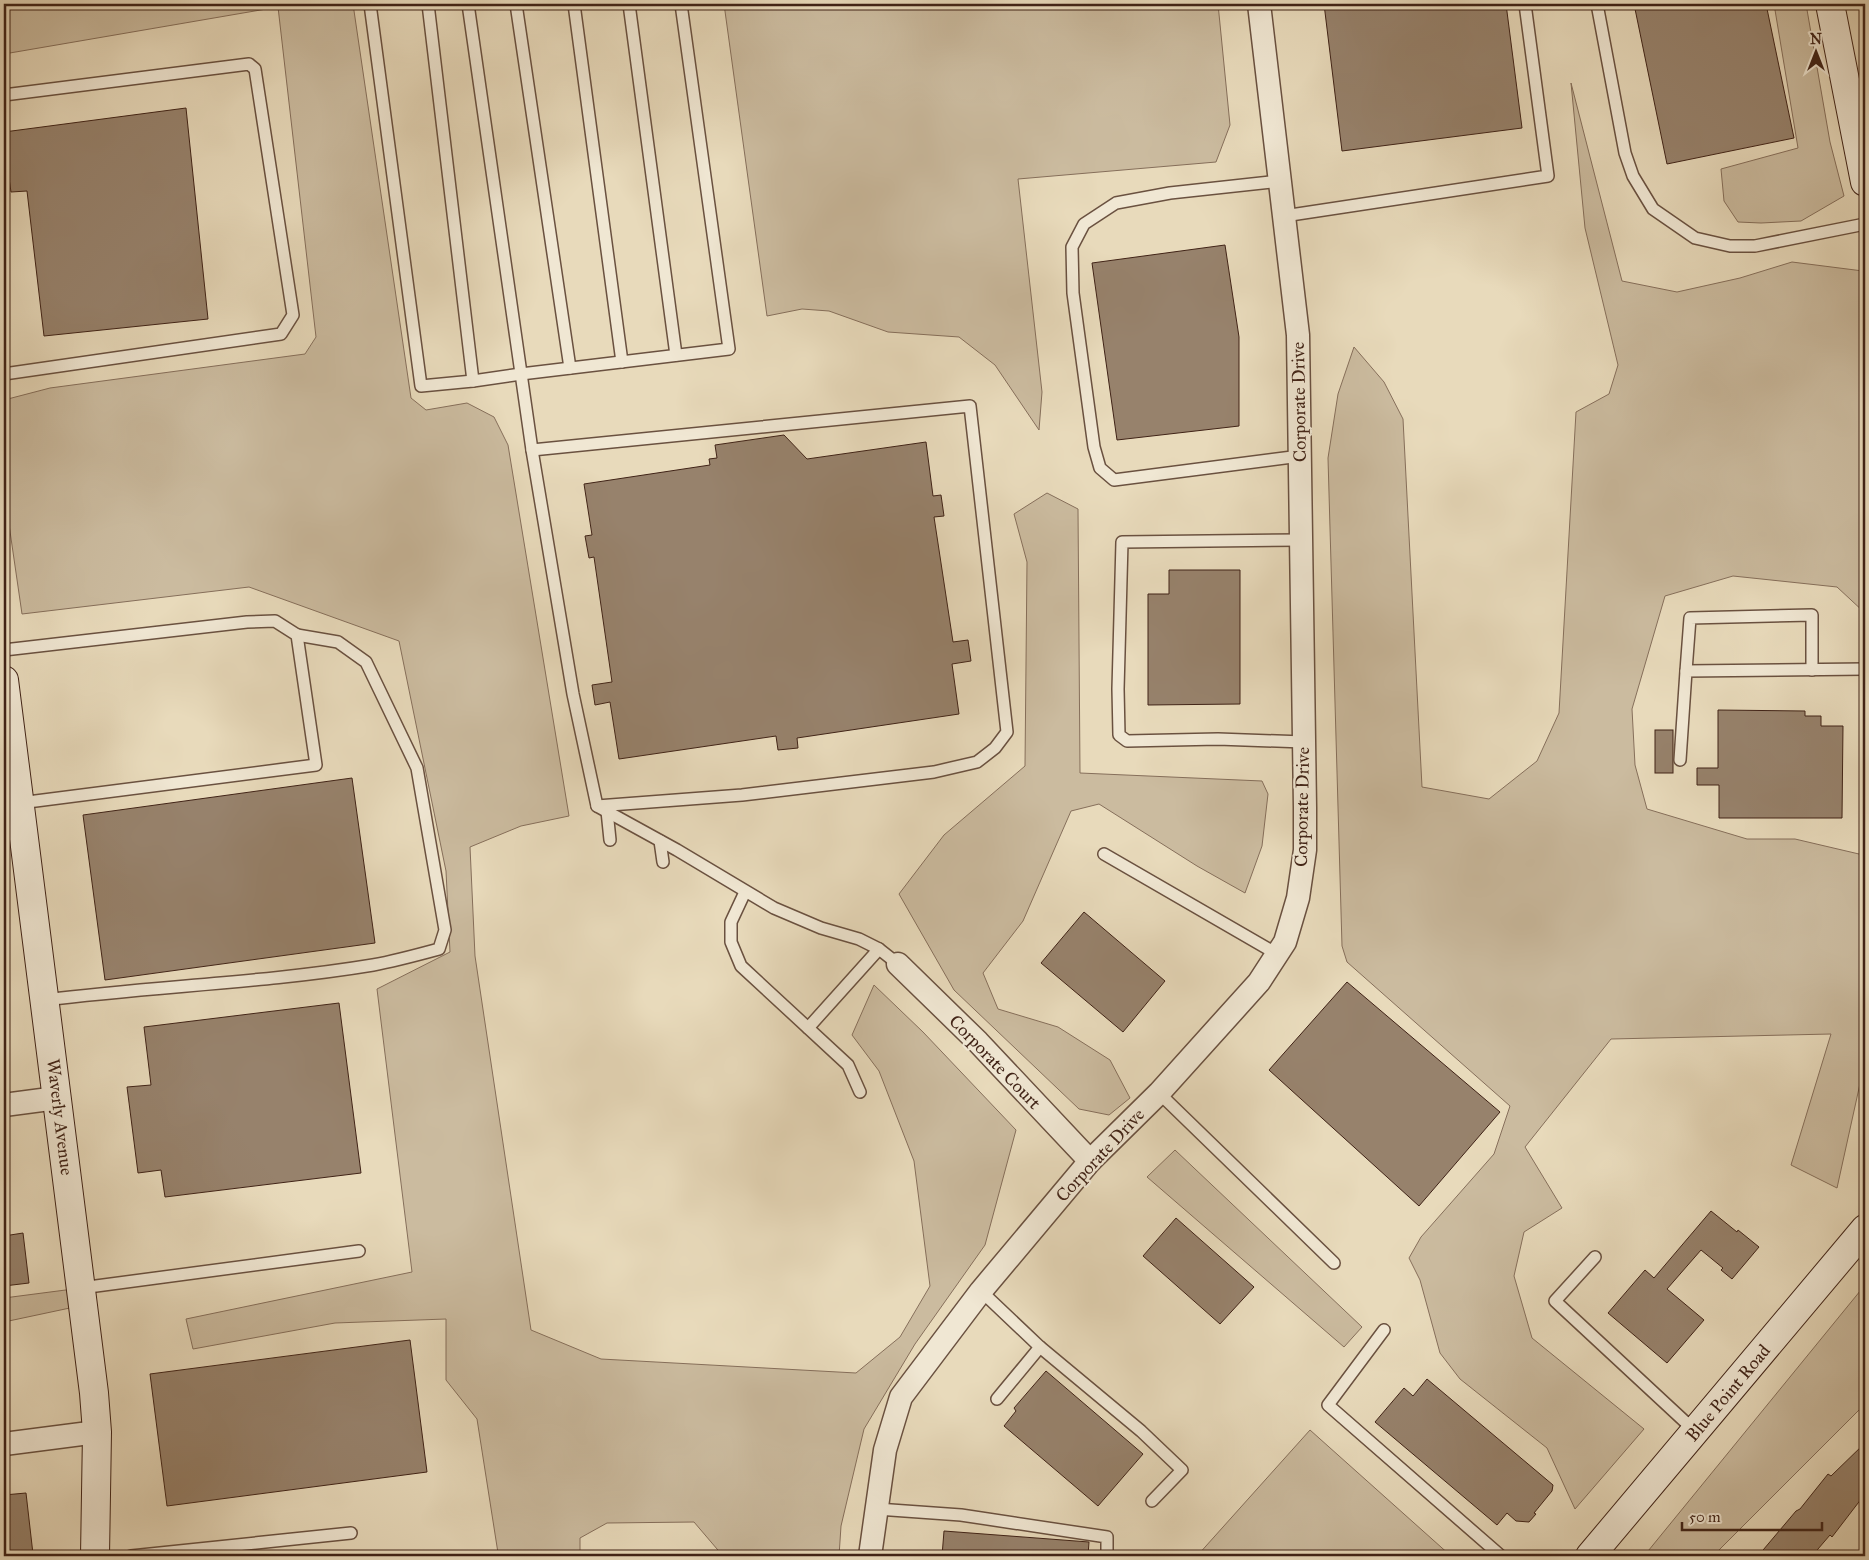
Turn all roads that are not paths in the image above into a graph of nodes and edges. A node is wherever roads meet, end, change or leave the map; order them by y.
1 (370, 4) edge
2 (428, 4) edge
3 (468, 4) edge
4 (516, 4) edge
5 (574, 4) edge
6 (629, 4) edge
7 (681, 4) edge
8 (1259, 4) edge
9 (1525, 4) edge
10 (1597, 4) edge
11 (1830, 4) edge
12 (4, 95) edge
13 (1280, 181) junction
14 (1865, 182) edge
15 (1284, 216) junction
16 (1865, 224) edge
17 (676, 355) junction
18 (622, 362) junction
19 (570, 368) junction
20 (4, 374) edge
21 (521, 374) junction
22 (473, 382) junction
23 (532, 450) junction
24 (1300, 456) junction
25 (1301, 540) junction
26 (298, 635) junction
27 (4, 650) edge
28 (1865, 669) edge
29 (1812, 670) junction
30 (1686, 671) junction
31 (4, 680) edge
32 (1304, 742) junction
33 (1680, 760) dead end
34 (20, 804) junction
35 (602, 809) junction
36 (610, 840) dead end
37 (660, 841) junction
38 (1104, 854) dead end
39 (663, 862) dead end
40 (745, 892) junction
41 (879, 949) junction
42 (1277, 954) junction
43 (898, 964) joint
44 (45, 1000) junction
45 (808, 1028) junction
46 (860, 1092) dead end
47 (1159, 1093) junction
48 (57, 1098) junction
49 (4, 1105) edge
50 (1090, 1161) junction
51 (1865, 1229) edge
52 (359, 1251) dead end
53 (1594, 1257) dead end
54 (1334, 1263) dead end
55 (81, 1288) junction
56 (981, 1291) junction
57 (1384, 1330) dead end
58 (1040, 1347) junction
59 (997, 1400) dead end
60 (97, 1432) junction
61 (1695, 1432) junction
62 (4, 1444) edge
63 (1152, 1501) dead end
64 (877, 1510) junction
65 (351, 1533) dead end
66 (95, 1556) edge
67 (131, 1556) edge
68 (870, 1556) edge
69 (1107, 1556) edge
70 (1501, 1556) edge
71 (1590, 1556) edge

1 - 22 lane
2 - 22 lane
3 - 21 lane
4 - 19 lane
5 - 18 lane
6 - 17 lane
7 - 17 lane
8 - 13 street, Corporate Drive
9 - 15 lane
10 - 16 lane
11 - 14 street
12 - 20 lane
13 - 15 street, Corporate Drive
13 - 24 lane
15 - 24 street, Corporate Drive
17 - 18 lane
18 - 19 lane
19 - 21 lane
21 - 22 lane
21 - 23 lane
23 - 35 lane
23 - 35 lane
24 - 25 street, Corporate Drive
25 - 32 street, Corporate Drive
25 - 32 lane
26 - 27 lane
26 - 34 lane
26 - 44 lane
28 - 29 lane
29 - 30 lane
29 - 30 lane
30 - 33 lane
31 - 34 street, Waverly Avenue
32 - 42 street, Corporate Drive
34 - 44 street, Waverly Avenue
35 - 36 lane
35 - 37 lane
37 - 39 lane
37 - 40 lane
38 - 42 lane
40 - 41 lane
40 - 45 lane
41 - 43 lane
41 - 45 lane
42 - 47 street, Corporate Drive
43 - 50 street, Corporate Court
44 - 48 street, Waverly Avenue
45 - 46 lane
47 - 50 street, Corporate Drive
47 - 54 lane
48 - 49 street
48 - 55 street, Waverly Avenue
50 - 56 street, Corporate Drive
51 - 61 street, Blue Point Road
52 - 55 lane
53 - 61 lane
55 - 60 street, Waverly Avenue
56 - 58 lane
56 - 64 street, Corporate Drive
57 - 70 lane
58 - 59 lane
58 - 63 lane
60 - 62 street
60 - 66 street, Waverly Avenue
61 - 71 street, Blue Point Road
64 - 68 street, Corporate Drive
64 - 69 lane
65 - 67 lane

